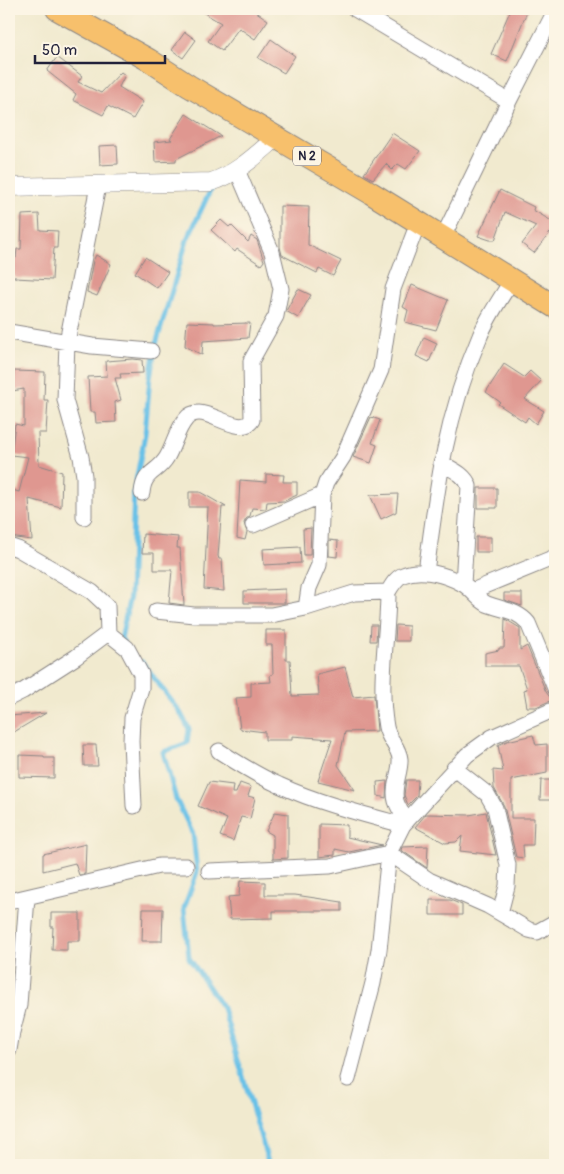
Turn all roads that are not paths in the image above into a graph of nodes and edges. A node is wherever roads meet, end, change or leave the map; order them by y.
1 (57, 9) edge
2 (354, 9) edge
3 (555, 11) edge
4 (509, 101) junction
5 (276, 138) junction
6 (237, 170) junction
7 (98, 186) junction
8 (9, 187) edge
9 (418, 223) junction
10 (443, 237) junction
11 (512, 280) junction
12 (555, 306) edge
13 (9, 332) edge
14 (66, 342) junction
15 (150, 351) dead end
16 (441, 464) junction
17 (142, 493) dead end
18 (322, 495) junction
19 (84, 517) dead end
20 (253, 525) dead end
21 (9, 546) edge
22 (555, 557) edge
23 (426, 572) junction
24 (468, 588) junction
25 (388, 592) junction
26 (306, 608) junction
27 (156, 612) dead end
28 (108, 633) junction
29 (555, 688) edge
30 (9, 698) edge
31 (555, 709) edge
32 (219, 751) dead end
33 (454, 768) junction
34 (134, 806) dead end
35 (405, 823) junction
36 (389, 853) junction
37 (186, 866) dead end
38 (209, 871) dead end
39 (27, 896) junction
40 (9, 901) edge
41 (500, 913) junction
42 (555, 922) edge
43 (9, 1050) edge
44 (348, 1079) dead end

1 - 5 main road, N 2
2 - 4 street
3 - 4 street
4 - 10 street
5 - 6 street
5 - 9 main road, N 2
6 - 7 street
6 - 17 street
7 - 8 street
7 - 14 street
9 - 10 main road, N 2
9 - 18 street
10 - 11 main road, N 2
11 - 12 main road, N 2
11 - 16 street
13 - 14 street
14 - 15 street
14 - 19 street
16 - 23 street
16 - 24 street
18 - 20 street
18 - 26 street
21 - 28 street
22 - 24 street
23 - 24 street
23 - 25 street
24 - 29 street
25 - 26 street
25 - 35 street
26 - 27 street
28 - 30 street
28 - 34 street
31 - 33 street
32 - 35 street
33 - 35 street
33 - 41 street
35 - 36 street
36 - 38 street
36 - 41 street
36 - 44 street
37 - 39 street
39 - 40 street
39 - 43 street
41 - 42 street

